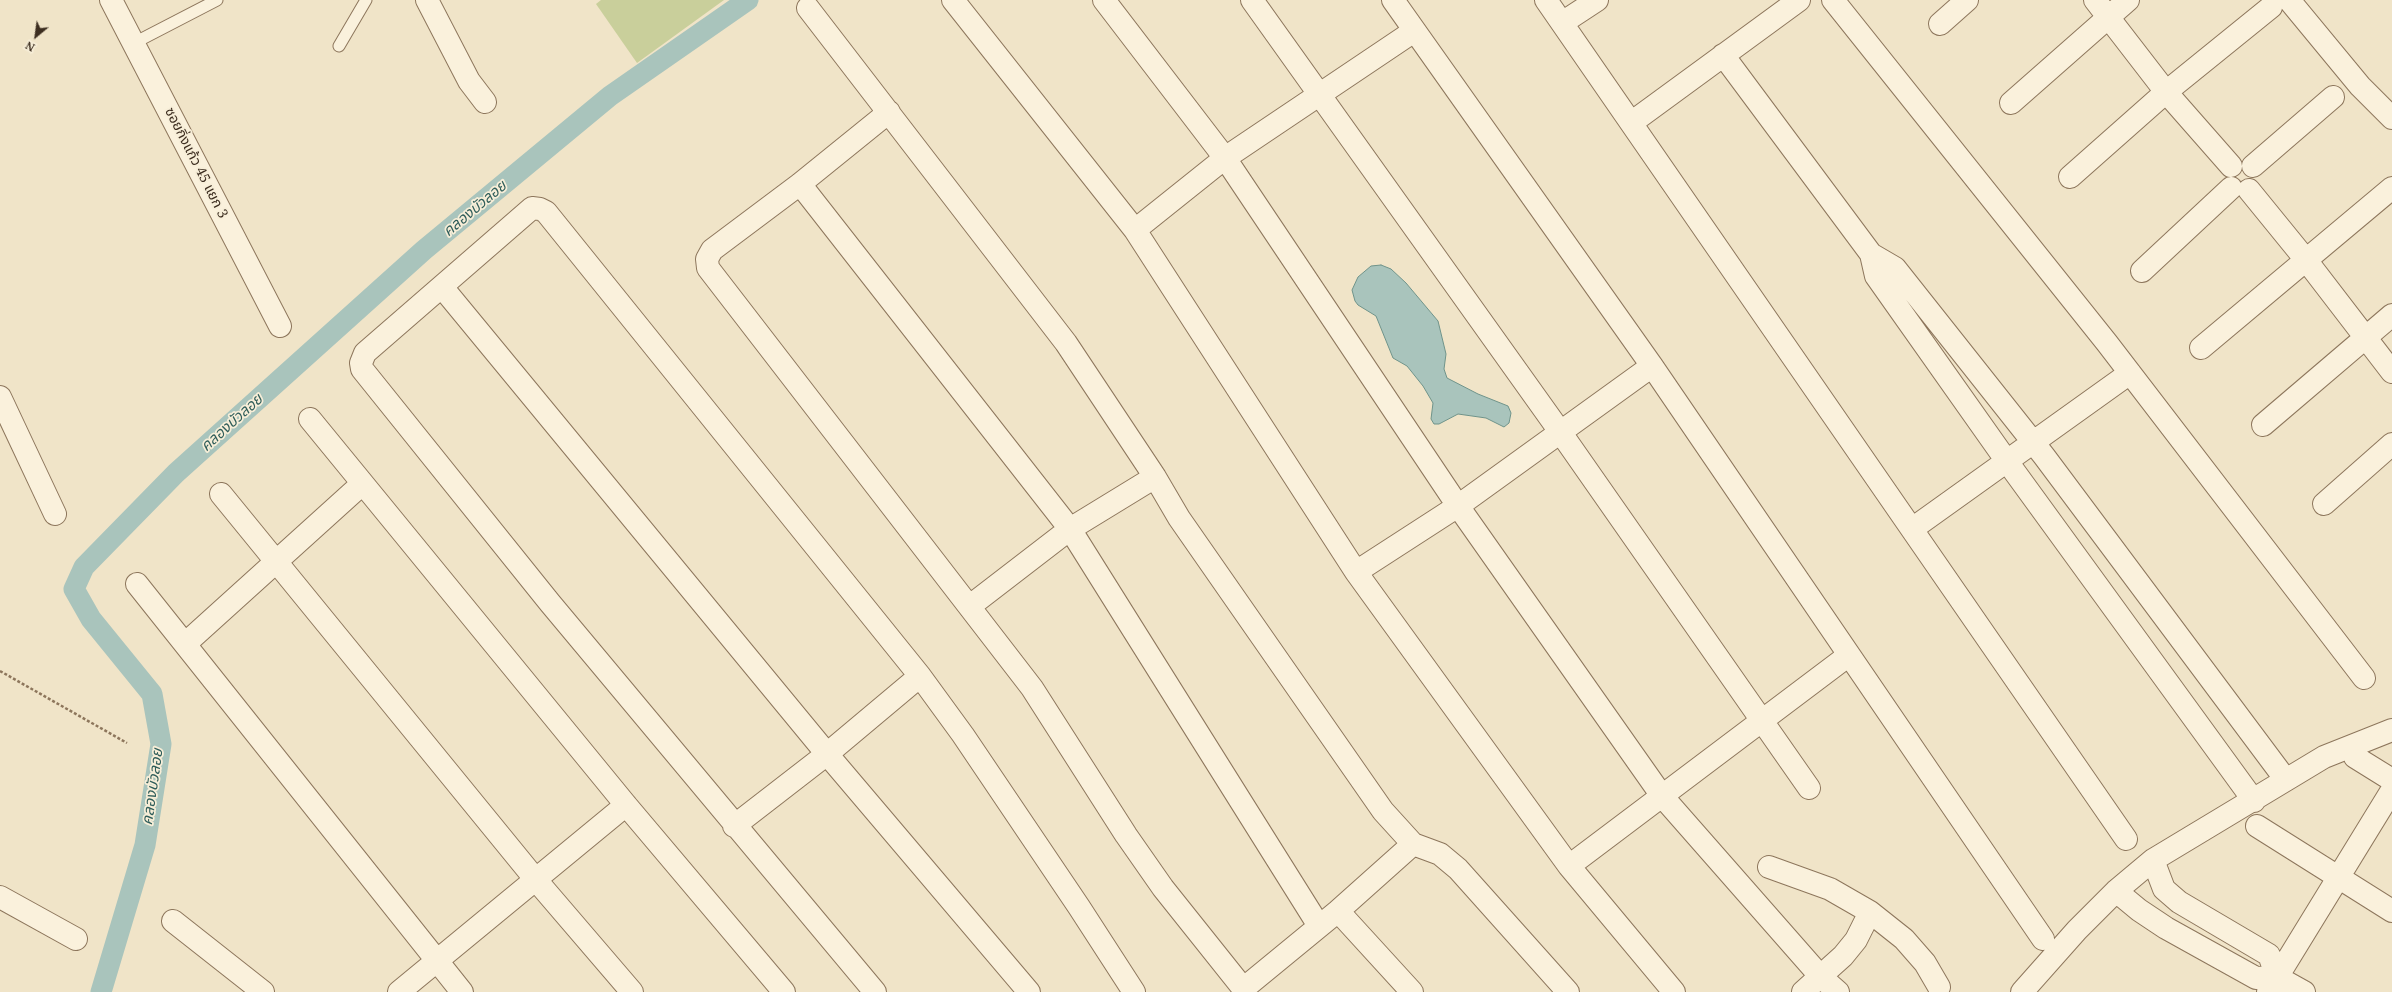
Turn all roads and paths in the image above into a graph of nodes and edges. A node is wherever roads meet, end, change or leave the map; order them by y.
1 (111, 0) edge
2 (217, 0) edge
3 (366, 0) edge
4 (427, 0) edge
5 (953, 0) edge
6 (1104, 0) edge
7 (1252, 0) edge
8 (1393, 0) edge
9 (1546, 0) edge
10 (1597, 0) edge
11 (1798, 0) edge
12 (1833, 0) edge
13 (1967, 0) edge
14 (2128, 0) edge
15 (2280, 3) edge
16 (808, 8) dead end
17 (2102, 8) edge
18 (1562, 23) junction
19 (1940, 24) dead end
20 (1414, 31) junction
21 (134, 43) junction
22 (339, 46) dead end
23 (1723, 55) junction
24 (2166, 92) junction
25 (1320, 95) junction
26 (2333, 97) dead end
27 (485, 102) dead end
28 (2011, 103) dead end
29 (889, 112) junction
30 (2392, 118) edge
31 (1631, 123) junction
32 (1225, 158) junction
33 (2231, 166) junction
34 (2253, 166) junction
35 (2070, 177) dead end
36 (800, 184) junction
37 (2392, 188) edge
38 (2240, 189) junction
39 (1135, 230) junction
40 (1871, 254) junction
41 (2306, 260) junction
42 (2142, 271) dead end
43 (442, 287) junction
44 (2392, 314) edge
45 (280, 326) dead end
46 (2365, 338) junction
47 (2201, 348) dead end
48 (1652, 366) junction
49 (2392, 372) edge
50 (2130, 373) junction
51 (0, 397) edge
52 (310, 419) dead end
53 (2263, 425) dead end
54 (1561, 433) junction
55 (2033, 441) junction
56 (2392, 444) edge
57 (2006, 460) junction
58 (1155, 477) junction
59 (362, 484) junction
60 (221, 494) dead end
61 (2324, 504) dead end
62 (1458, 506) junction
63 (55, 514) dead end
64 (1070, 529) junction
65 (1912, 529) junction
66 (275, 561) junction
67 (1356, 572) junction
68 (137, 584) dead end
69 (970, 606) junction
70 (185, 644) junction
71 (1849, 655) junction
72 (0, 671) edge
73 (920, 676) junction
74 (2364, 678) dead end
75 (1762, 721) junction
76 (2392, 730) edge
77 (127, 743) dead end
78 (827, 754) junction
79 (2355, 757) dead end
80 (2286, 780) junction
81 (2392, 780) edge
82 (1809, 788) dead end
83 (2392, 790) edge
84 (1662, 796) junction
85 (2254, 801) junction
86 (626, 805) junction
87 (734, 826) junction
88 (2257, 826) dead end
89 (2126, 839) dead end
90 (1413, 844) junction
91 (2153, 860) junction
92 (1569, 866) junction
93 (1769, 866) dead end
94 (2338, 878) junction
95 (536, 880) junction
96 (2116, 891) junction
97 (0, 897) edge
98 (1338, 910) junction
99 (2392, 911) edge
100 (1870, 912) junction
101 (173, 921) dead end
102 (1319, 926) junction
103 (76, 939) dead end
104 (2043, 939) dead end
105 (437, 961) junction
106 (1821, 977) junction
107 (2272, 984) edge
108 (1939, 987) dead end
109 (1244, 990) edge
110 (263, 992) edge
111 (399, 992) edge
112 (462, 992) edge
113 (632, 992) edge
114 (784, 992) edge
115 (875, 992) edge
116 (1029, 992) edge
117 (1134, 992) edge
118 (1412, 992) edge
119 (1568, 992) edge
120 (1674, 992) edge
121 (1803, 992) edge
122 (1838, 992) edge
123 (2022, 992) edge
124 (2304, 992) edge

1 - 21 street, ซอยกิ่งแก้ว 45 แยก 3
2 - 21 lane
3 - 22 lane
4 - 27 street
5 - 39 street
6 - 32 street
7 - 25 street
8 - 20 street
9 - 18 street
10 - 18 street
11 - 23 street
12 - 50 street
13 - 19 street
14 - 17 street
15 - 24 street
15 - 30 street
16 - 29 street
17 - 24 street
17 - 28 street
18 - 31 street
20 - 25 street
20 - 48 street
21 - 45 street, ซอยกิ่งแก้ว 45 แยก 3
23 - 31 street
23 - 40 street
24 - 33 street
24 - 35 street
25 - 32 street
25 - 54 street
26 - 34 street
29 - 36 street
29 - 58 street
31 - 65 street
32 - 39 street
32 - 62 street
33 - 34 street
33 - 38 street
34 - 38 street
36 - 64 street
36 - 69 street
37 - 41 street
38 - 41 street
38 - 42 street
39 - 67 street
40 - 55 street
40 - 57 street
41 - 46 street
41 - 47 street
43 - 73 street
43 - 78 street
43 - 87 street
44 - 46 street
46 - 49 street
46 - 53 street
48 - 54 street
48 - 71 street
50 - 55 street
50 - 74 street
51 - 63 street
52 - 59 street
54 - 62 street
54 - 75 street
55 - 57 street
55 - 80 street
56 - 61 street
57 - 65 street
57 - 85 street
58 - 64 street
58 - 90 street
59 - 66 street
59 - 86 street
60 - 66 street
62 - 67 street
62 - 84 street
64 - 69 street
64 - 102 street
65 - 89 street
66 - 70 street
66 - 95 street
67 - 92 street
68 - 70 street
69 - 109 street
70 - 105 street
71 - 75 street
71 - 104 street
72 - 77 path
73 - 78 street
73 - 117 street
75 - 82 street
75 - 84 street
76 - 80 street
78 - 87 street
78 - 116 street
79 - 81 street
80 - 85 street
83 - 94 street
84 - 92 street
84 - 106 street
85 - 91 street
86 - 95 street
86 - 114 street
87 - 115 street
88 - 94 street
90 - 98 street
90 - 119 street
91 - 96 street
91 - 107 street
92 - 120 street
93 - 100 street
94 - 99 street
94 - 107 street
95 - 105 street
95 - 113 street
96 - 107 street
96 - 123 street
97 - 103 street
98 - 102 street
98 - 118 street
100 - 106 street
100 - 108 street
101 - 110 street
102 - 109 street
105 - 111 street
105 - 112 street
106 - 121 street
106 - 122 street
107 - 124 street

